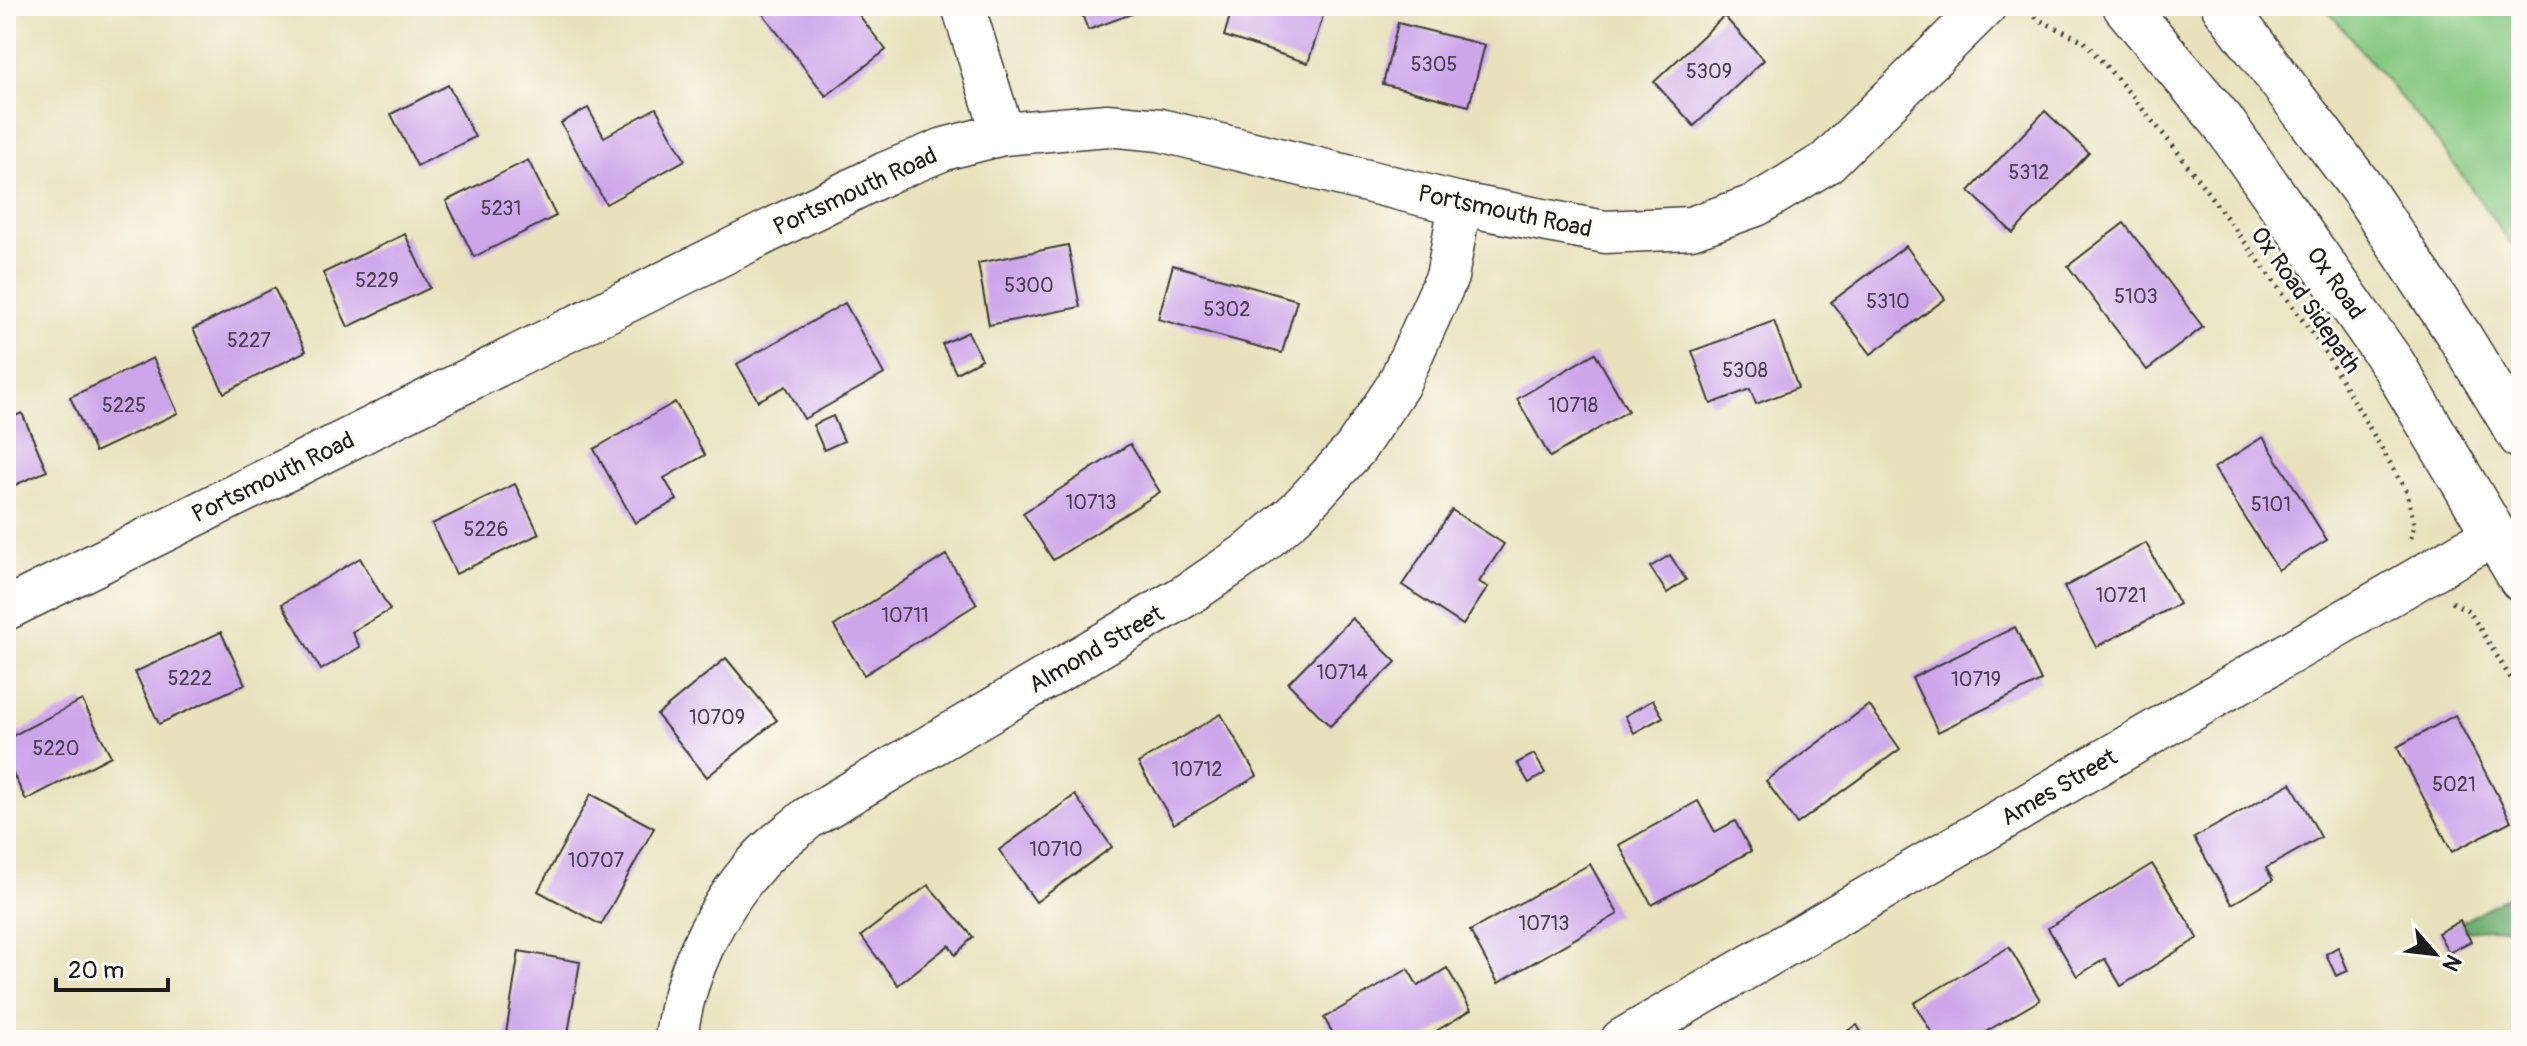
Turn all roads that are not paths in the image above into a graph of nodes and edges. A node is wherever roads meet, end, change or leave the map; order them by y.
1 (963, 6) edge
2 (1985, 6) edge
3 (2125, 6) edge
4 (2224, 6) edge
5 (1003, 134) junction
6 (1460, 204) junction
7 (2521, 437) edge
8 (2495, 534) junction
9 (2521, 579) edge
10 (6, 609) edge
11 (676, 1040) edge
12 (1622, 1040) edge

1 - 5 street
2 - 6 street, Portsmouth Road
3 - 8 main road, Ox Road
4 - 7 main road
5 - 6 street, Portsmouth Road
5 - 10 street, Portsmouth Road
6 - 11 street, Almond Street
8 - 9 main road, Ox Road
8 - 12 street, Ames Street

